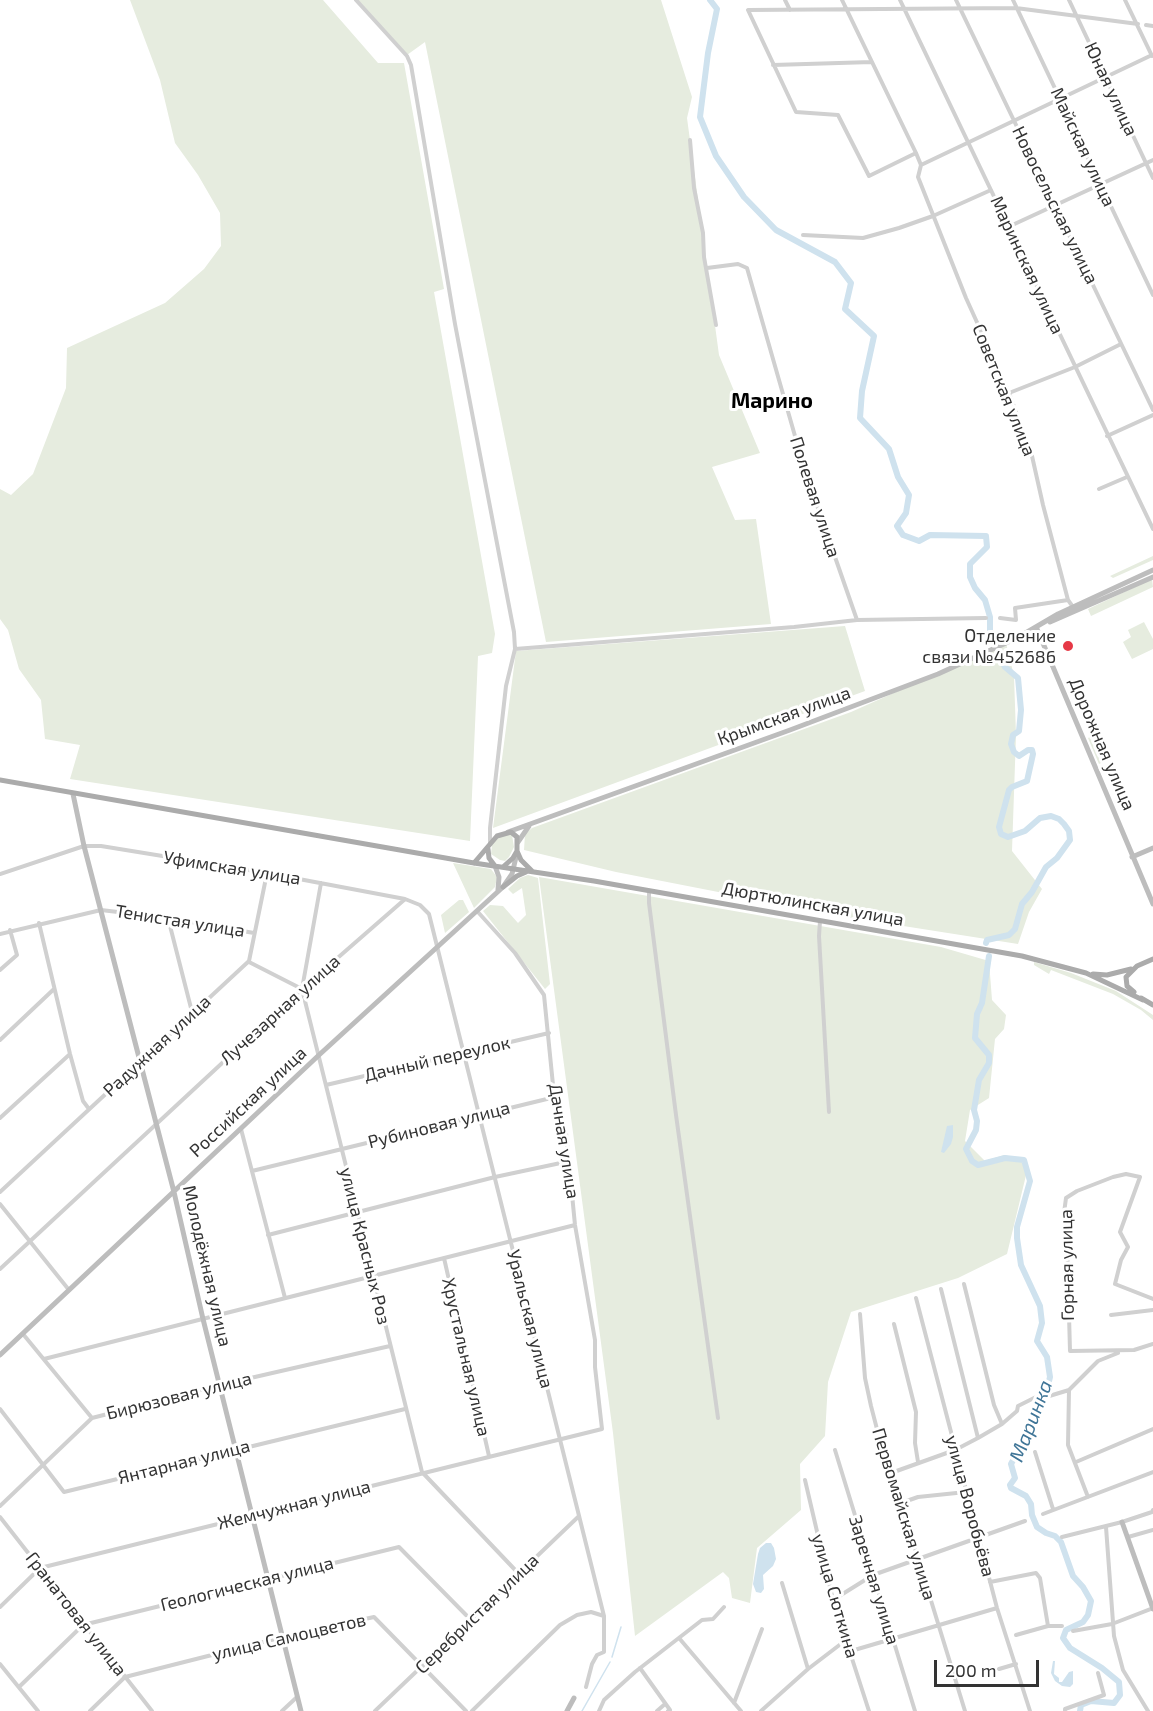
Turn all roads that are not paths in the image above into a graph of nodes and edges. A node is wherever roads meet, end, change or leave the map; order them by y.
1 (356, 0) edge
2 (785, 0) edge
3 (842, 0) edge
4 (900, 0) edge
5 (956, 0) edge
6 (1013, 0) edge
7 (1069, 0) edge
8 (1125, 0) edge
9 (960, 7) junction
10 (904, 8) junction
11 (1016, 8) junction
12 (790, 10) junction
13 (846, 10) junction
14 (1077, 15) junction
15 (1138, 24) junction
16 (1146, 25) dead end
17 (1153, 26) edge
18 (1153, 56) edge
19 (873, 62) junction
20 (773, 64) junction
21 (1105, 77) junction
22 (1060, 99) junction
23 (1014, 121) junction
24 (690, 140) dead end
25 (968, 141) junction
26 (916, 153) junction
27 (1153, 160) edge
28 (1146, 163) junction
29 (921, 165) junction
30 (1153, 178) edge
31 (1100, 184) junction
32 (991, 190) junction
33 (1056, 205) junction
34 (933, 216) junction
35 (1008, 227) junction
36 (803, 235) dead end
37 (707, 268) junction
38 (1153, 295) edge
39 (716, 325) dead end
40 (1121, 344) junction
41 (1075, 367) junction
42 (1009, 393) junction
43 (1153, 413) edge
44 (1107, 436) junction
45 (1127, 477) junction
46 (1100, 489) dead end
47 (1153, 530) edge
48 (1153, 570) edge
49 (1153, 577) edge
50 (1068, 600) junction
51 (1073, 607) junction
52 (986, 618) dead end
53 (1000, 618) dead end
54 (857, 620) junction
55 (1038, 627) junction
56 (514, 649) junction
57 (0, 780) edge
58 (73, 794) junction
59 (533, 823) junction
60 (490, 828) junction
61 (503, 834) junction
62 (518, 842) junction
63 (84, 846) junction
64 (489, 846) junction
65 (1153, 848) edge
66 (517, 851) junction
67 (1132, 857) junction
68 (474, 863) junction
69 (495, 866) junction
70 (503, 867) junction
71 (514, 869) junction
72 (533, 872) junction
73 (267, 873) junction
74 (0, 874) edge
75 (321, 883) junction
76 (503, 887) junction
77 (497, 892) junction
78 (650, 892) junction
79 (405, 899) junction
80 (1153, 904) edge
81 (101, 910) junction
82 (477, 911) junction
83 (168, 918) junction
84 (820, 921) junction
85 (39, 923) junction
86 (10, 930) junction
87 (254, 933) junction
88 (0, 934) edge
89 (437, 946) junction
90 (1153, 958) edge
91 (249, 961) junction
92 (1140, 964) junction
93 (0, 970) edge
94 (1086, 973) junction
95 (55, 988) junction
96 (302, 989) junction
97 (1144, 1001) junction
98 (1153, 1006) edge
99 (192, 1012) junction
100 (549, 1033) junction
101 (0, 1040) edge
102 (464, 1052) junction
103 (70, 1054) junction
104 (320, 1055) junction
105 (140, 1062) junction
106 (326, 1085) junction
107 (555, 1097) junction
108 (89, 1109) junction
109 (829, 1112) dead end
110 (479, 1115) junction
111 (0, 1118) edge
112 (156, 1122) junction
113 (241, 1129) junction
114 (341, 1150) junction
115 (570, 1161) junction
116 (252, 1171) junction
117 (495, 1177) junction
118 (174, 1191) junction
119 (0, 1192) edge
120 (0, 1204) edge
121 (357, 1213) junction
122 (575, 1225) junction
123 (268, 1235) junction
124 (511, 1241) junction
125 (30, 1242) junction
126 (444, 1258) junction
127 (0, 1269) edge
128 (374, 1275) junction
129 (964, 1284) dead end
130 (941, 1289) dead end
131 (69, 1291) junction
132 (285, 1298) junction
133 (916, 1298) dead end
134 (1153, 1299) edge
135 (1153, 1310) edge
136 (860, 1314) dead end
137 (1111, 1315) dead end
138 (203, 1319) junction
139 (894, 1324) dead end
140 (23, 1334) junction
141 (1153, 1344) edge
142 (390, 1346) junction
143 (1134, 1350) junction
144 (0, 1355) edge
145 (44, 1359) junction
146 (220, 1385) junction
147 (1069, 1390) junction
148 (1040, 1395) dead end
149 (1046, 1397) dead end
150 (0, 1409) edge
151 (405, 1409) junction
152 (92, 1418) junction
153 (718, 1418) dead end
154 (1002, 1424) junction
155 (602, 1428) joint
156 (1153, 1429) edge
157 (978, 1438) junction
158 (560, 1440) junction
159 (236, 1449) junction
160 (956, 1449) junction
161 (835, 1450) dead end
162 (1035, 1452) dead end
163 (489, 1456) junction
164 (918, 1462) junction
165 (1076, 1462) junction
166 (44, 1465) junction
167 (422, 1472) junction
168 (1153, 1472) edge
169 (891, 1473) junction
170 (1153, 1477) edge
171 (805, 1480) dead end
172 (966, 1492) junction
173 (1088, 1497) junction
174 (901, 1503) junction
175 (0, 1506) edge
176 (1053, 1509) junction
177 (1153, 1509) edge
178 (1043, 1514) dead end
179 (253, 1515) junction
180 (578, 1516) junction
181 (0, 1517) edge
182 (1025, 1521) dead end
183 (1122, 1522) junction
184 (1106, 1527) junction
185 (1153, 1530) edge
186 (978, 1537) junction
187 (1062, 1537) dead end
188 (1128, 1537) junction
189 (918, 1558) junction
190 (40, 1568) junction
191 (519, 1574) junction
192 (873, 1575) junction
193 (269, 1578) junction
194 (782, 1582) dead end
195 (990, 1582) junction
196 (833, 1600) junction
197 (0, 1607) edge
198 (724, 1607) dead end
199 (997, 1608) junction
200 (1153, 1608) edge
201 (604, 1616) junction
202 (470, 1619) junction
203 (1112, 1624) junction
204 (83, 1625) junction
205 (937, 1625) junction
206 (1048, 1626) junction
207 (1062, 1626) dead end
208 (762, 1629) dead end
209 (1073, 1631) dead end
210 (1016, 1635) dead end
211 (283, 1637) junction
212 (679, 1638) junction
213 (893, 1639) junction
214 (846, 1640) junction
215 (851, 1651) junction
216 (0, 1664) edge
217 (1016, 1664) junction
218 (422, 1666) junction
219 (640, 1668) junction
220 (808, 1669) junction
221 (999, 1669) dead end
222 (1098, 1673) dead end
223 (125, 1677) junction
224 (19, 1687) junction
225 (586, 1687) dead end
226 (297, 1696) junction
227 (574, 1698) dead end
228 (734, 1703) junction
229 (665, 1704) junction
230 (600, 1710) edge
231 (38, 1711) edge
232 (90, 1711) edge
233 (152, 1711) edge
234 (282, 1711) edge
235 (301, 1711) edge
236 (375, 1711) edge
237 (466, 1711) edge
238 (472, 1711) edge
239 (567, 1711) edge
240 (657, 1711) edge
241 (668, 1711) edge
242 (741, 1711) edge
243 (761, 1711) edge
244 (869, 1711) edge
245 (915, 1711) edge
246 (965, 1711) edge
247 (1030, 1711) edge
248 (1065, 1711) edge
249 (1148, 1711) edge

1 - 56 street
2 - 12 street
3 - 13 street
4 - 10 street, Маринская улица
5 - 9 street, Новосельская улица
6 - 11 street, Майская улица
7 - 14 street, Юная улица
8 - 15 street
9 - 10 street
9 - 11 street
9 - 23 street, Новосельская улица
10 - 13 street
10 - 25 street, Маринская улица
11 - 14 street
11 - 22 street, Майская улица
12 - 13 street
12 - 20 street
13 - 19 street
14 - 15 street
14 - 21 street, Юная улица
15 - 18 street
16 - 17 street
18 - 21 street
19 - 20 street
19 - 26 street
20 - 26 street
21 - 22 street
21 - 28 street, Юная улица
22 - 23 street
22 - 31 street, Майская улица
23 - 25 street
23 - 33 street, Новосельская улица
24 - 37 street
25 - 29 street
25 - 32 street, Маринская улица
26 - 29 street
27 - 28 street
28 - 30 street, Юная улица
28 - 31 street
29 - 34 street, Советская улица
31 - 33 street
31 - 38 street, Майская улица
32 - 34 street
32 - 35 street, Маринская улица
33 - 35 street
33 - 40 street, Новосельская улица
34 - 36 street
34 - 42 street, Советская улица
35 - 41 street, Маринская улица
37 - 39 street
37 - 54 street, Полевая улица
40 - 41 street
40 - 43 street, Новосельская улица
41 - 42 street
41 - 44 street, Маринская улица
42 - 50 street, Советская улица
43 - 44 street
44 - 45 street, Маринская улица
45 - 46 street
45 - 47 street, Маринская улица
48 - 51 main road
49 - 55 main road
50 - 51 street, Советская улица
50 - 53 street
51 - 55 main road
52 - 54 street
54 - 56 street
55 - 59 main road, Крымская улица
55 - 67 main road, Дорожная улица
56 - 60 street
57 - 58 main road
58 - 63 main road, Молодёжная улица
58 - 68 main road
59 - 61 main road, Крымская улица
59 - 62 main road
60 - 61 street
60 - 64 street
61 - 62 main road
61 - 64 main road
62 - 66 main road
63 - 73 street, Уфимская улица
63 - 74 street, Уфимская улица
63 - 81 main road, Молодёжная улица
64 - 68 main road
64 - 69 main road
65 - 67 main road
66 - 70 main road
66 - 71 main road
66 - 72 main road
67 - 80 main road, Дорожная улица
68 - 69 main road
69 - 70 main road
69 - 77 main road
70 - 71 main road, Дюртюлинская улица
71 - 72 main road, Дюртюлинская улица
71 - 76 main road, Российская улица
72 - 76 main road
72 - 78 main road, Дюртюлинская улица
73 - 75 street, Уфимская улица
73 - 87 street
75 - 79 street, Уфимская улица
75 - 96 street, улица Красных Роз
76 - 77 main road, Российская улица
77 - 82 main road, Российская улица
78 - 84 main road, Дюртюлинская улица
78 - 153 street
79 - 89 street, Уфимская улица
79 - 96 street, Лучезарная улица
81 - 83 street, Тенистая улица
81 - 85 street, Тенистая улица
81 - 105 main road, Молодёжная улица
82 - 89 main road, Российская улица
82 - 100 street, Дачная улица
83 - 87 street, Тенистая улица
83 - 99 street
84 - 94 main road, Дюртюлинская улица
84 - 109 street
85 - 86 street, Тенистая улица
85 - 95 street
86 - 88 street, Тенистая улица
86 - 93 street
87 - 91 street
89 - 102 street, Уральская улица
89 - 104 main road, Российская улица
90 - 92 main road
91 - 96 street
91 - 99 street, Радужная улица
92 - 94 main road
92 - 97 main road
94 - 97 main road
95 - 101 street
95 - 103 street
96 - 104 street, улица Красных Роз
96 - 112 street, Лучезарная улица
97 - 98 main road
99 - 105 street, Радужная улица
100 - 102 street, Дачный переулок
100 - 107 street, Дачная улица
102 - 106 street, Дачный переулок
102 - 110 street, Уральская улица
103 - 108 street
103 - 111 street
104 - 106 street, улица Красных Роз
104 - 113 main road, Российская улица
105 - 108 street, Радужная улица
105 - 112 main road, Молодёжная улица
106 - 114 street, улица Красных Роз
107 - 110 street, Рубиновая улица
107 - 115 street, Дачная улица
108 - 119 street, Радужная улица
110 - 114 street, Рубиновая улица
110 - 117 street, Уральская улица
112 - 118 main road, Молодёжная улица
112 - 125 street, Лучезарная улица
113 - 116 street
113 - 118 main road, Российская улица
114 - 116 street, Рубиновая улица
114 - 121 street, улица Красных Роз
115 - 117 street
115 - 122 street, Дачная улица
116 - 123 street
117 - 121 street
117 - 124 street, Уральская улица
118 - 131 main road, Российская улица
118 - 138 main road, Молодёжная улица
120 - 125 street
121 - 123 street
121 - 128 street, улица Красных Роз
122 - 124 street
122 - 155 street, Дачная улица
123 - 132 street
124 - 126 street
124 - 158 street, Уральская улица
125 - 127 street, Лучезарная улица
125 - 131 street
126 - 128 street
126 - 163 street, Хрустальная улица
128 - 132 street
128 - 142 street, улица Красных Роз
129 - 154 street
130 - 157 street
131 - 140 main road, Российская улица
132 - 138 street
133 - 160 street, улица Воробьёва
134 - 143 street, Горная улица
135 - 137 street
136 - 169 street, Первомайская улица
138 - 145 street
138 - 146 main road, Молодёжная улица
139 - 164 street
140 - 144 main road, Российская улица
140 - 145 street
141 - 143 street
142 - 146 street, Бирюзовая улица
142 - 151 street, улица Красных Роз
143 - 147 street
145 - 152 street
146 - 152 street, Бирюзовая улица
146 - 159 main road, Молодёжная улица
147 - 149 street
147 - 165 street
148 - 154 street
150 - 166 street, Янтарная улица
151 - 159 street, Янтарная улица
151 - 167 street, улица Красных Роз
152 - 166 street, Бирюзовая улица
154 - 157 street
155 - 158 street, Жемчужная улица
156 - 165 street
157 - 160 street
158 - 163 street, Жемчужная улица
158 - 180 street, Уральская улица
159 - 166 street, Янтарная улица
159 - 179 main road, Молодёжная улица
160 - 164 street
160 - 172 street, улица Воробьёва
161 - 192 street, Заречная улица
162 - 176 street
163 - 167 street, Жемчужная улица
164 - 169 street
165 - 173 street
166 - 175 street, Бирюзовая улица
167 - 179 street, Жемчужная улица
167 - 191 street, улица Красных Роз
168 - 170 street
168 - 173 street
169 - 174 street, Первомайская улица
171 - 196 street, улица Сюткина
172 - 174 street
172 - 186 street, улица Воробьёва
173 - 176 street
174 - 189 street, Первомайская улица
176 - 178 street
177 - 183 street
179 - 190 street, Жемчужная улица
179 - 193 main road, Молодёжная улица
180 - 191 street, Серебристая улица
180 - 201 street, Уральская улица
181 - 190 street, Гранатовая улица
182 - 186 street
183 - 184 street
183 - 188 main road
184 - 187 street
184 - 203 street
185 - 188 street
186 - 189 street
186 - 195 street, улица Воробьёва
188 - 200 main road
189 - 192 street
189 - 205 street, Первомайская улица
190 - 197 street
190 - 204 street, Гранатовая улица
191 - 202 street, Серебристая улица
192 - 196 street
192 - 213 street, Заречная улица
193 - 202 street, Геологическая улица
193 - 204 street, Геологическая улица
193 - 211 main road, Молодёжная улица
194 - 220 street
195 - 199 street, улица Воробьёва
195 - 206 street
196 - 214 street, улица Сюткина
198 - 212 street
199 - 205 street
199 - 217 street, улица Воробьёва
200 - 203 street
201 - 225 street, Уральская улица
201 - 238 street
202 - 218 street, Серебристая улица
203 - 209 street
203 - 249 street
204 - 223 street, Гранатовая улица
204 - 224 street, Геологическая улица
205 - 213 street
205 - 246 street, Первомайская улица
206 - 207 street
206 - 210 street
208 - 228 street
211 - 218 street, улица Самоцветов
211 - 223 street, улица Самоцветов
211 - 226 main road, Молодёжная улица
212 - 219 street
212 - 228 street
213 - 215 street
213 - 245 street, Заречная улица
214 - 215 street, улица Сюткина
214 - 220 street
215 - 244 street, улица Сюткина
216 - 224 street
217 - 221 street
217 - 247 street, улица Воробьёва
218 - 236 street, Серебристая улица
218 - 237 street, улица Самоцветов
219 - 229 street
219 - 230 street
220 - 243 street
222 - 248 street
223 - 232 street, улица Самоцветов
223 - 233 street, Гранатовая улица
224 - 231 street
226 - 234 street
226 - 235 main road, Молодёжная улица
227 - 239 main road
228 - 242 street
229 - 240 street
229 - 241 street

